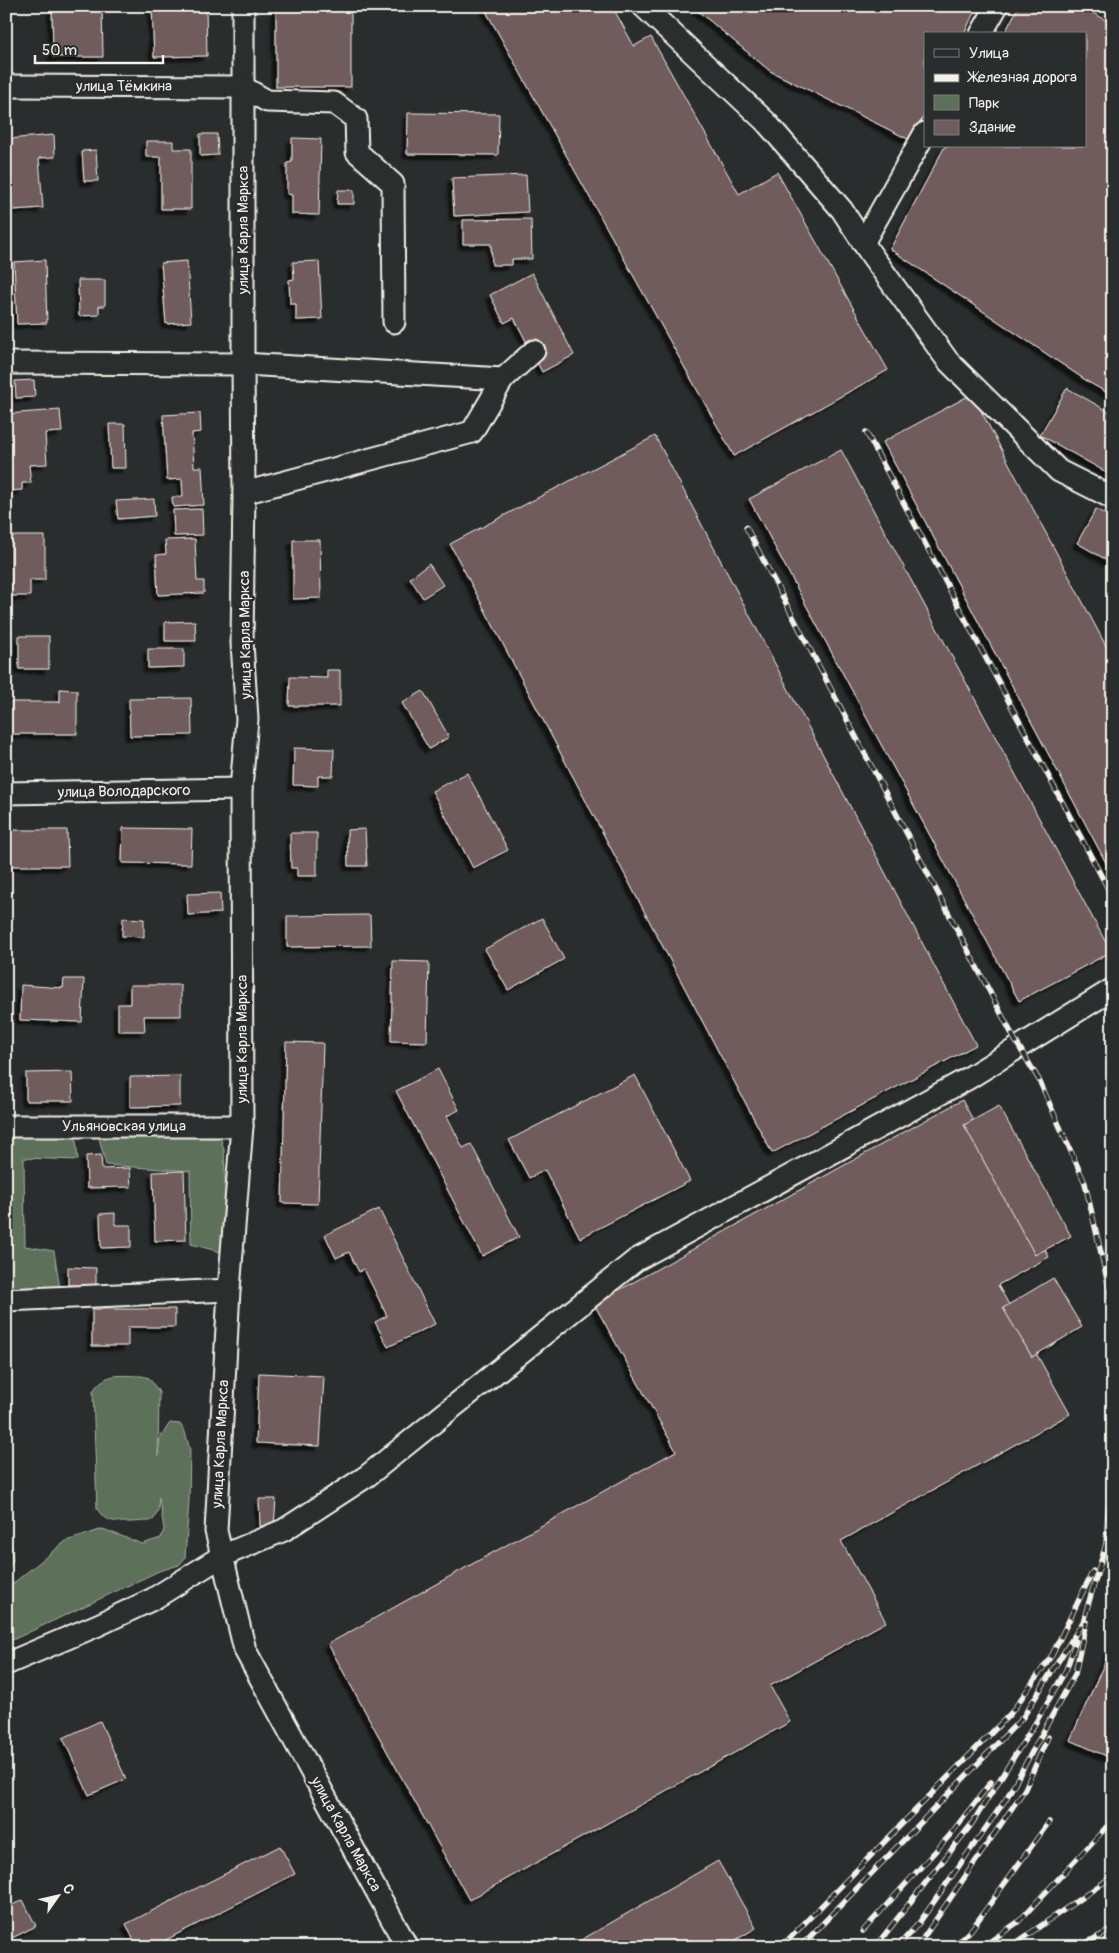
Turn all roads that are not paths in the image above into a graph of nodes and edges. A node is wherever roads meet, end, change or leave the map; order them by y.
1 (244, 6) edge
2 (643, 6) edge
3 (997, 6) edge
4 (982, 32) edge
5 (6, 86) edge
6 (243, 87) junction
7 (924, 135) edge
8 (863, 243) junction
9 (394, 322) dead end
10 (534, 351) dead end
11 (6, 363) edge
12 (242, 364) junction
13 (503, 379) junction
14 (244, 493) junction
15 (1113, 498) edge
16 (241, 789) junction
17 (6, 793) edge
18 (1113, 989) edge
19 (6, 1126) edge
20 (242, 1126) junction
21 (229, 1290) junction
22 (6, 1300) edge
23 (222, 1556) junction
24 (6, 1664) edge
25 (407, 1947) edge

1 - 6 street, улица Карла Маркса
2 - 8 street
3 - 4 street
5 - 6 street, улица Тёмкина
6 - 9 street
6 - 12 street, улица Карла Маркса
7 - 8 street
8 - 15 street
10 - 13 street
11 - 12 street
12 - 13 street
12 - 14 street, улица Карла Маркса
13 - 14 street
14 - 16 street, улица Карла Маркса
16 - 17 street, улица Володарского
16 - 20 street, улица Карла Маркса
18 - 23 street
19 - 20 street, Ульяновская улица
20 - 21 street, улица Карла Маркса
21 - 22 street
21 - 23 street, улица Карла Маркса
23 - 24 street
23 - 25 street, улица Карла Маркса

